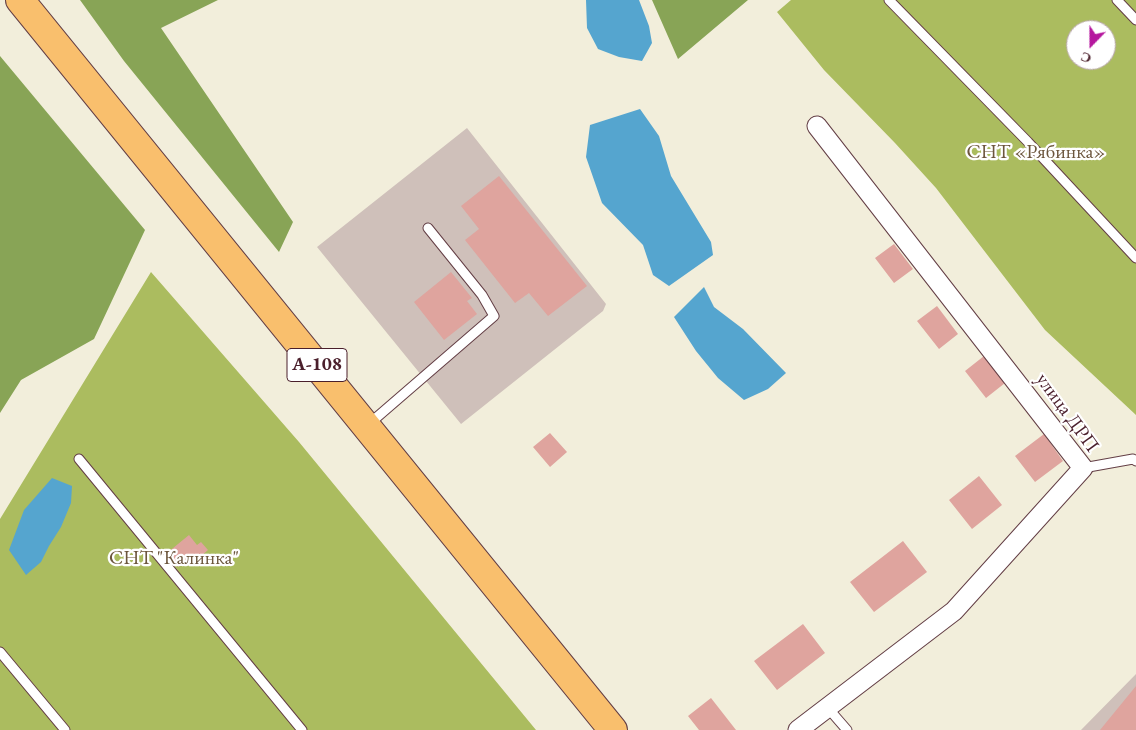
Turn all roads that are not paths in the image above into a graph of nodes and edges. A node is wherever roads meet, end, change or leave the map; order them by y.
1 (20, 0) edge
2 (889, 0) edge
3 (1117, 0) edge
4 (1136, 20) edge
5 (817, 126) dead end
6 (428, 228) dead end
7 (1134, 253) edge
8 (367, 426) junction
9 (79, 459) dead end
10 (1136, 461) edge
11 (1083, 468) junction
12 (0, 652) edge
13 (827, 707) junction
14 (65, 730) edge
15 (302, 730) edge
16 (614, 730) edge
17 (798, 730) edge
18 (847, 730) edge

1 - 8 highway, А-108
2 - 7 lane
3 - 4 lane
5 - 11 street, улица ДРП
6 - 8 lane
8 - 16 highway, А-108
9 - 15 lane
10 - 11 lane
11 - 13 street, улица ДРП
12 - 14 lane
13 - 17 street, улица ДРП
13 - 18 lane

